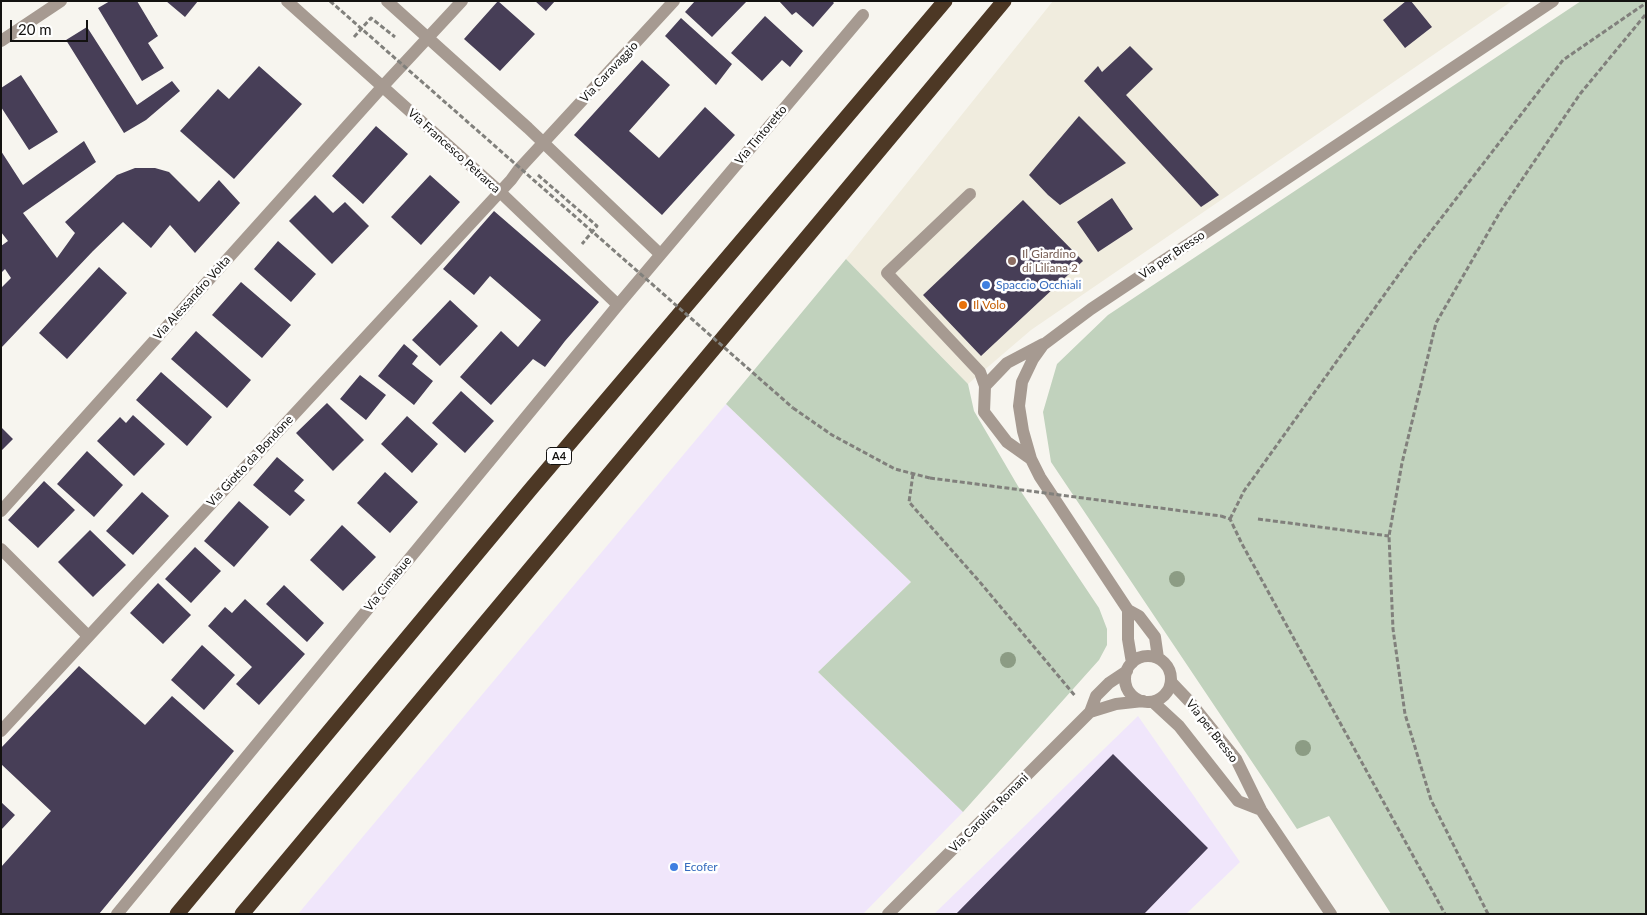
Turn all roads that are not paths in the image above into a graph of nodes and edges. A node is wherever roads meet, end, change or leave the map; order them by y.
1 (61, 1) edge
2 (287, 1) edge
3 (386, 1) edge
4 (462, 1) edge
5 (674, 1) edge
6 (945, 1) edge
7 (1004, 1) edge
8 (1553, 1) edge
9 (862, 15) dead end
10 (428, 38) junction
11 (1, 41) edge
12 (383, 86) junction
13 (544, 143) junction
14 (525, 164) joint
15 (499, 191) junction
16 (970, 194) dead end
17 (660, 254) junction
18 (618, 305) junction
19 (1049, 340) junction
20 (985, 386) junction
21 (1031, 459) junction
22 (1, 511) edge
23 (1, 549) edge
24 (1128, 610) junction
25 (88, 636) junction
26 (1158, 658) junction
27 (1129, 667) junction
28 (1171, 682) junction
29 (1148, 702) junction
30 (1090, 712) junction
31 (1, 731) edge
32 (1261, 810) junction
33 (117, 914) edge
34 (177, 914) edge
35 (242, 914) edge
36 (888, 914) edge
37 (1331, 914) edge

1 - 11 street
2 - 12 street, Via Francesco Petrarca
3 - 10 street
4 - 10 street, Via Alessandro Volta
5 - 13 street, Via Caravaggio
6 - 34 highway, A4
7 - 35 highway
8 - 19 street, Via per Bresso
9 - 17 street, Via Tintoretto
10 - 12 street, Via Alessandro Volta
10 - 13 street
12 - 15 street, Via Francesco Petrarca
12 - 22 street, Via Alessandro Volta
13 - 14 street, Via Caravaggio
13 - 17 street
14 - 15 street, Via Giotto da Bondone
15 - 18 street, Via Francesco Petrarca
15 - 25 street, Via Giotto da Bondone
16 - 20 street
17 - 18 street, Via Cimabue
18 - 33 street, Via Cimabue
19 - 20 street
19 - 21 street, Via per Bresso
20 - 21 street
21 - 24 street, Via per Bresso
23 - 25 street
24 - 26 street, Via per Bresso
24 - 27 street
25 - 31 street, Via Giotto da Bondone
26 - 27 street
26 - 28 street
27 - 29 street
27 - 30 street, Via Carolina Romani
28 - 29 street
28 - 32 street, Via per Bresso
29 - 30 street, Via Carolina Romani
29 - 32 street, Via per Bresso
30 - 36 street, Via Carolina Romani
32 - 37 street, Via per Bresso

